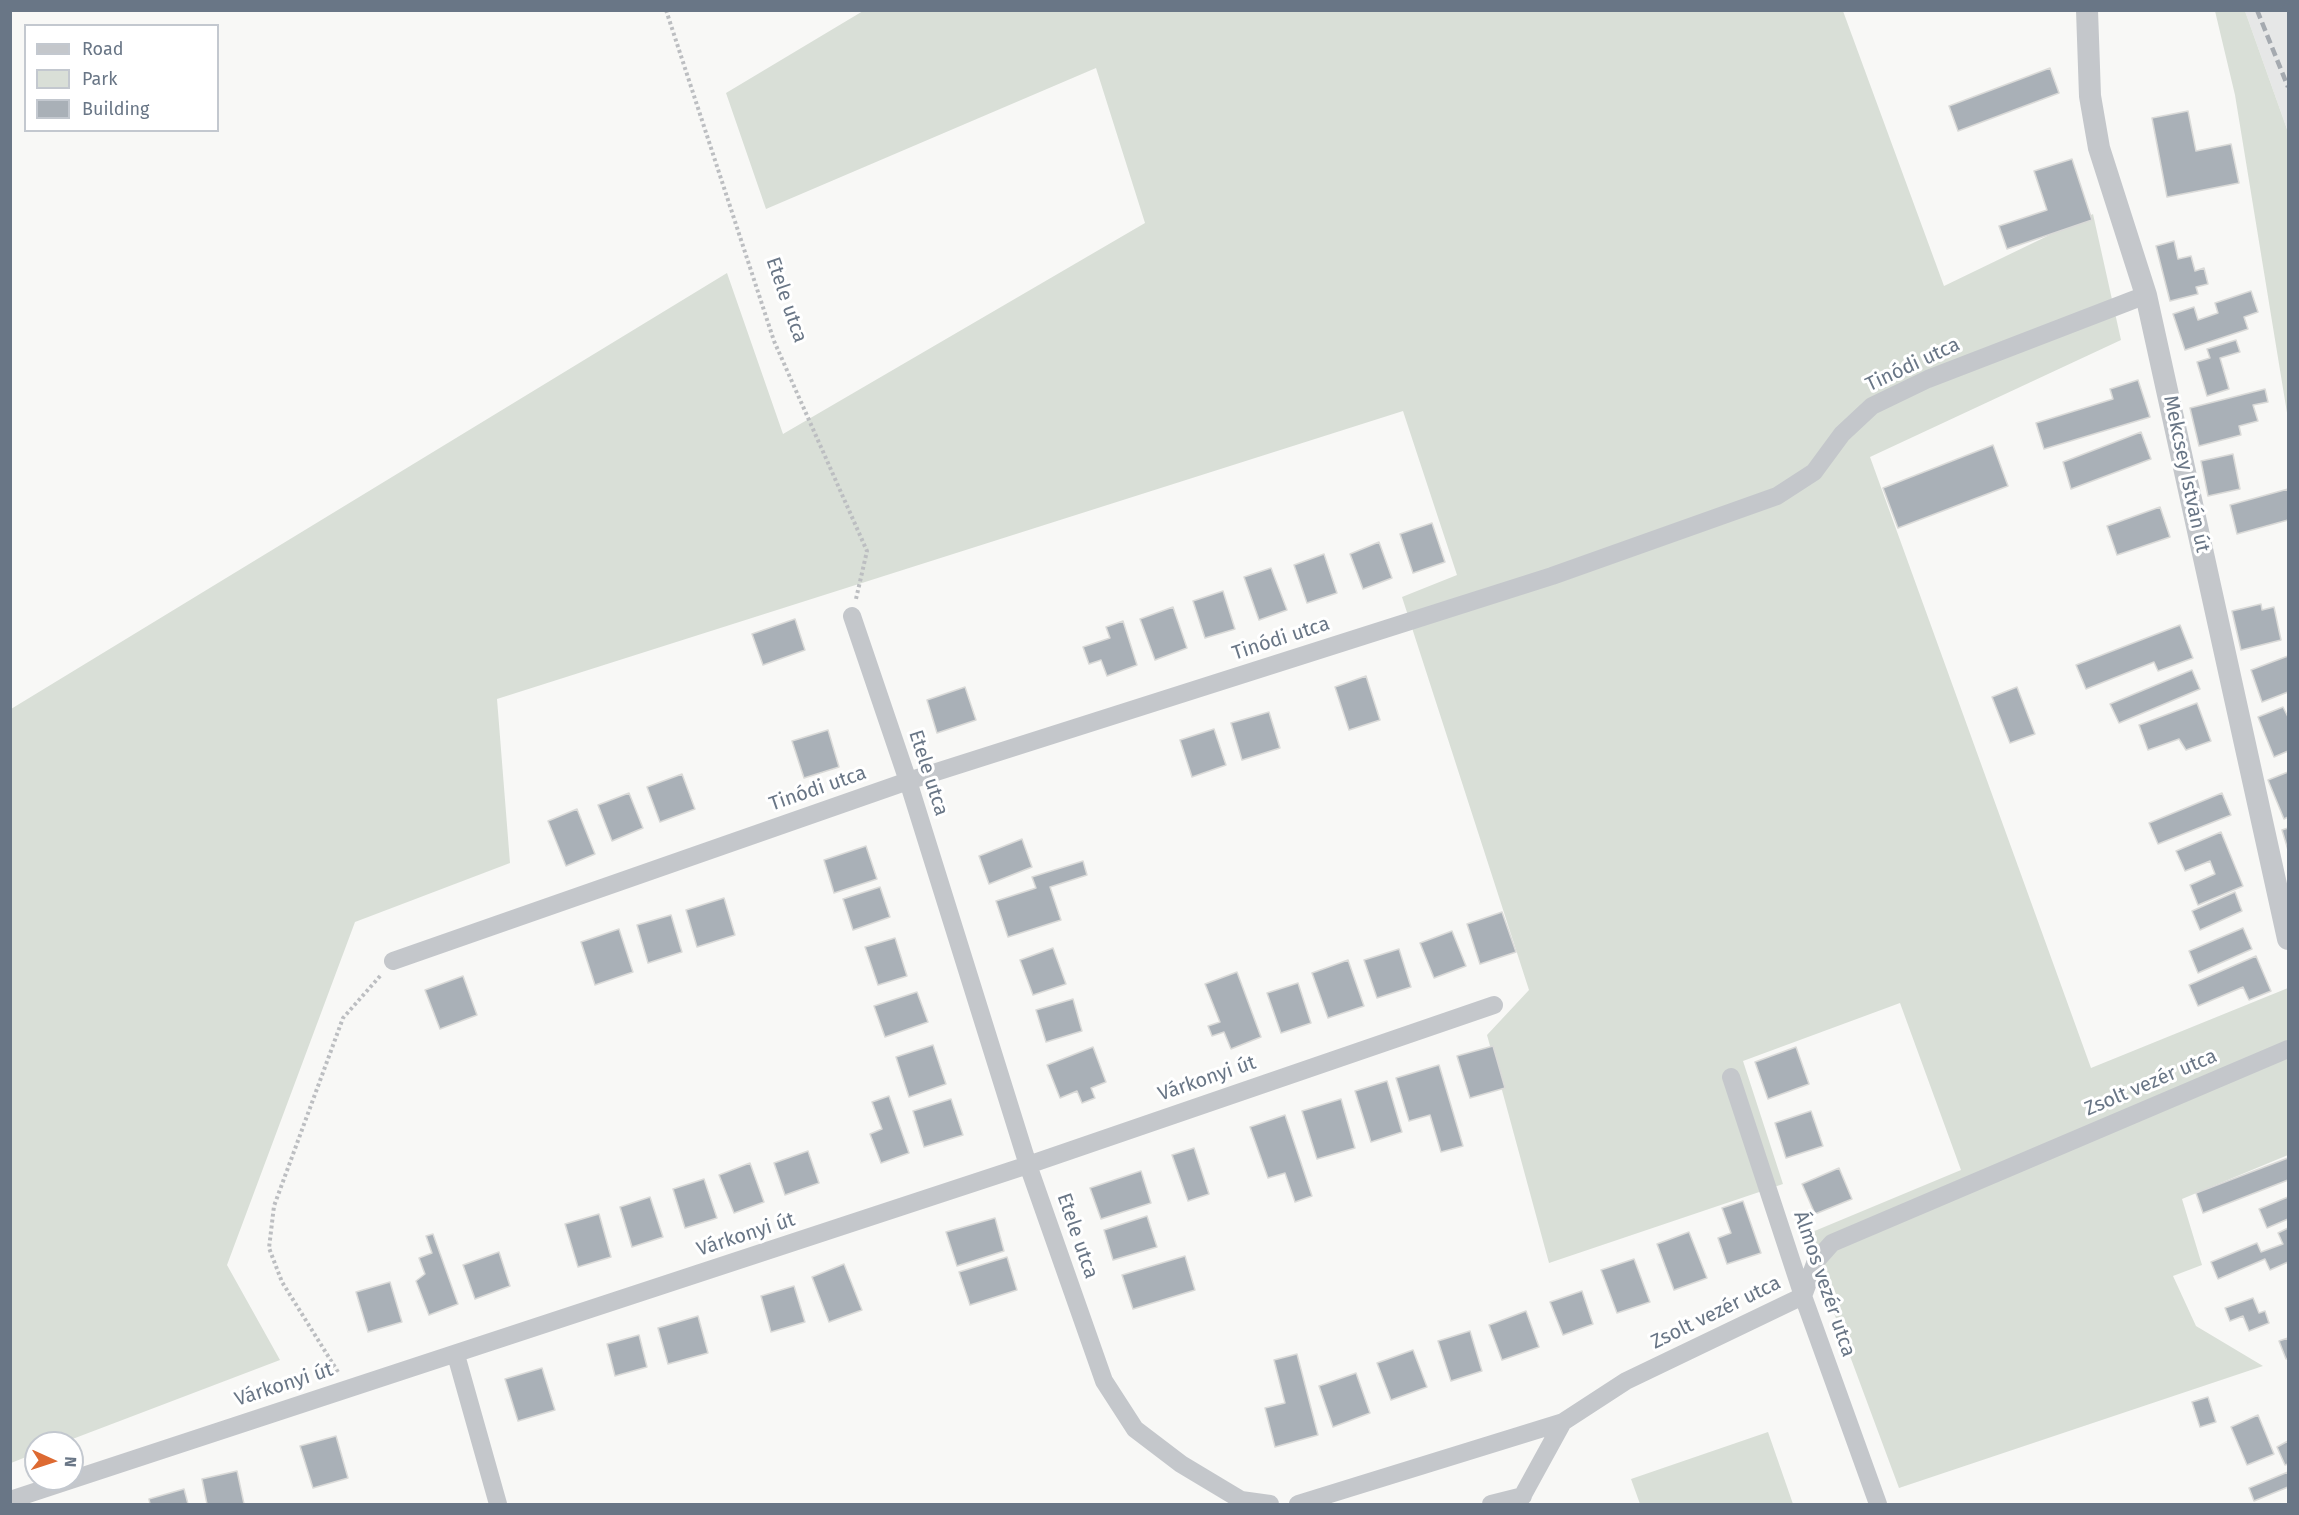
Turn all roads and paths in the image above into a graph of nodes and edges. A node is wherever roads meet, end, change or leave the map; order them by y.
1 (666, 10) edge
2 (2087, 10) edge
3 (2146, 295) junction
4 (852, 616) joint
5 (908, 781) junction
6 (2289, 939) edge
7 (393, 961) joint
8 (1494, 1005) dead end
9 (2289, 1049) edge
10 (1731, 1077) dead end
11 (1028, 1165) junction
12 (1803, 1296) junction
13 (456, 1355) junction
14 (348, 1388) junction
15 (1563, 1422) junction
16 (10, 1500) edge
17 (1520, 1500) edge
18 (498, 1504) edge
19 (1270, 1504) edge
20 (1298, 1504) edge
21 (1491, 1504) edge
22 (1878, 1504) edge

1 - 4 path, Etele utca
2 - 3 street, Mekcsey István út
3 - 5 street, Tinódi utca
3 - 6 street, Mekcsey István út
4 - 5 street, Etele utca
5 - 7 street, Tinódi utca
5 - 11 street, Etele utca
7 - 14 path
8 - 11 street, Várkonyi út
9 - 12 street, Zsolt vezér utca
10 - 12 street, Álmos vezér utca
11 - 13 street, Várkonyi út
11 - 19 street, Etele utca
12 - 15 street, Zsolt vezér utca
12 - 22 street, Álmos vezér utca
13 - 14 street, Várkonyi út
13 - 18 street
14 - 16 street, Várkonyi út
15 - 17 street
15 - 20 street, Zsolt vezér utca
17 - 21 street

